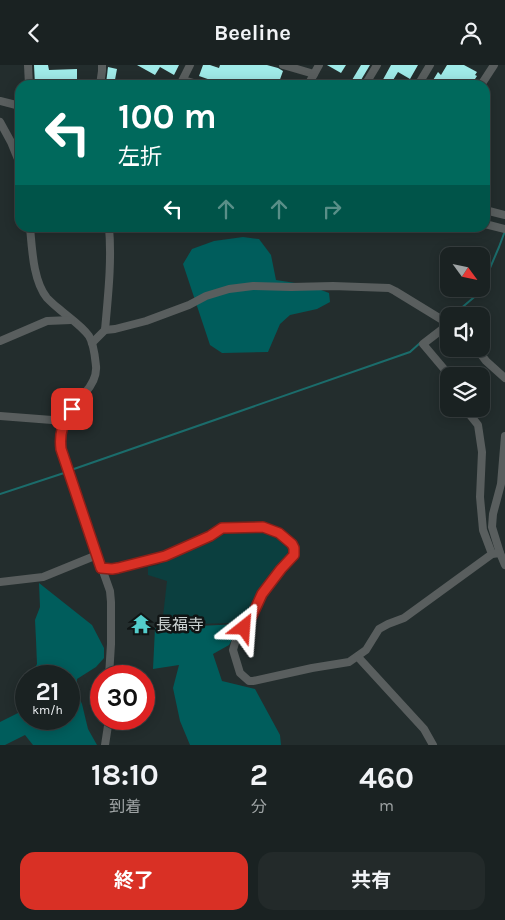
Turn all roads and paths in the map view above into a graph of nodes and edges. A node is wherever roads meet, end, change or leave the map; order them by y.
1 (28, 65) edge
2 (102, 65) edge
3 (190, 65) edge
4 (283, 65) edge
5 (319, 65) edge
6 (377, 65) edge
7 (430, 65) edge
8 (494, 65) edge
9 (314, 74) junction
10 (30, 80) edge
11 (101, 80) edge
12 (183, 80) edge
13 (311, 80) edge
14 (368, 80) edge
15 (421, 80) edge
16 (484, 80) edge
17 (0, 101) edge
18 (15, 105) edge
19 (0, 122) edge
20 (15, 152) edge
21 (490, 211) edge
22 (505, 215) edge
23 (490, 225) edge
24 (505, 229) edge
25 (31, 232) edge
26 (109, 232) edge
27 (440, 318) edge
28 (71, 320) junction
29 (440, 328) edge
30 (105, 330) junction
31 (0, 341) edge
32 (92, 343) junction
33 (483, 357) edge
34 (442, 367) edge
35 (505, 378) edge
36 (0, 417) edge
37 (472, 417) edge
38 (65, 421) junction
39 (505, 436) edge
40 (496, 554) junction
41 (97, 555) junction
42 (505, 565) edge
43 (101, 568) junction
44 (0, 582) edge
45 (358, 657) junction
46 (110, 665) edge
47 (108, 730) edge
48 (105, 745) edge
49 (434, 745) edge

1 - 10 street
2 - 11 street
3 - 12 street
4 - 9 street
5 - 9 street
6 - 14 street
7 - 15 street
8 - 16 street
9 - 13 street
17 - 18 street
19 - 20 street
21 - 22 street
23 - 24 street
25 - 28 street
26 - 30 street
27 - 30 street
28 - 31 street
28 - 32 street
29 - 34 street
30 - 32 street
32 - 38 street
33 - 35 street
36 - 38 street
37 - 40 street
38 - 41 street
39 - 40 street
40 - 42 street
40 - 45 street
41 - 43 street
41 - 44 street
43 - 45 street
43 - 46 street
45 - 49 street
47 - 48 street

